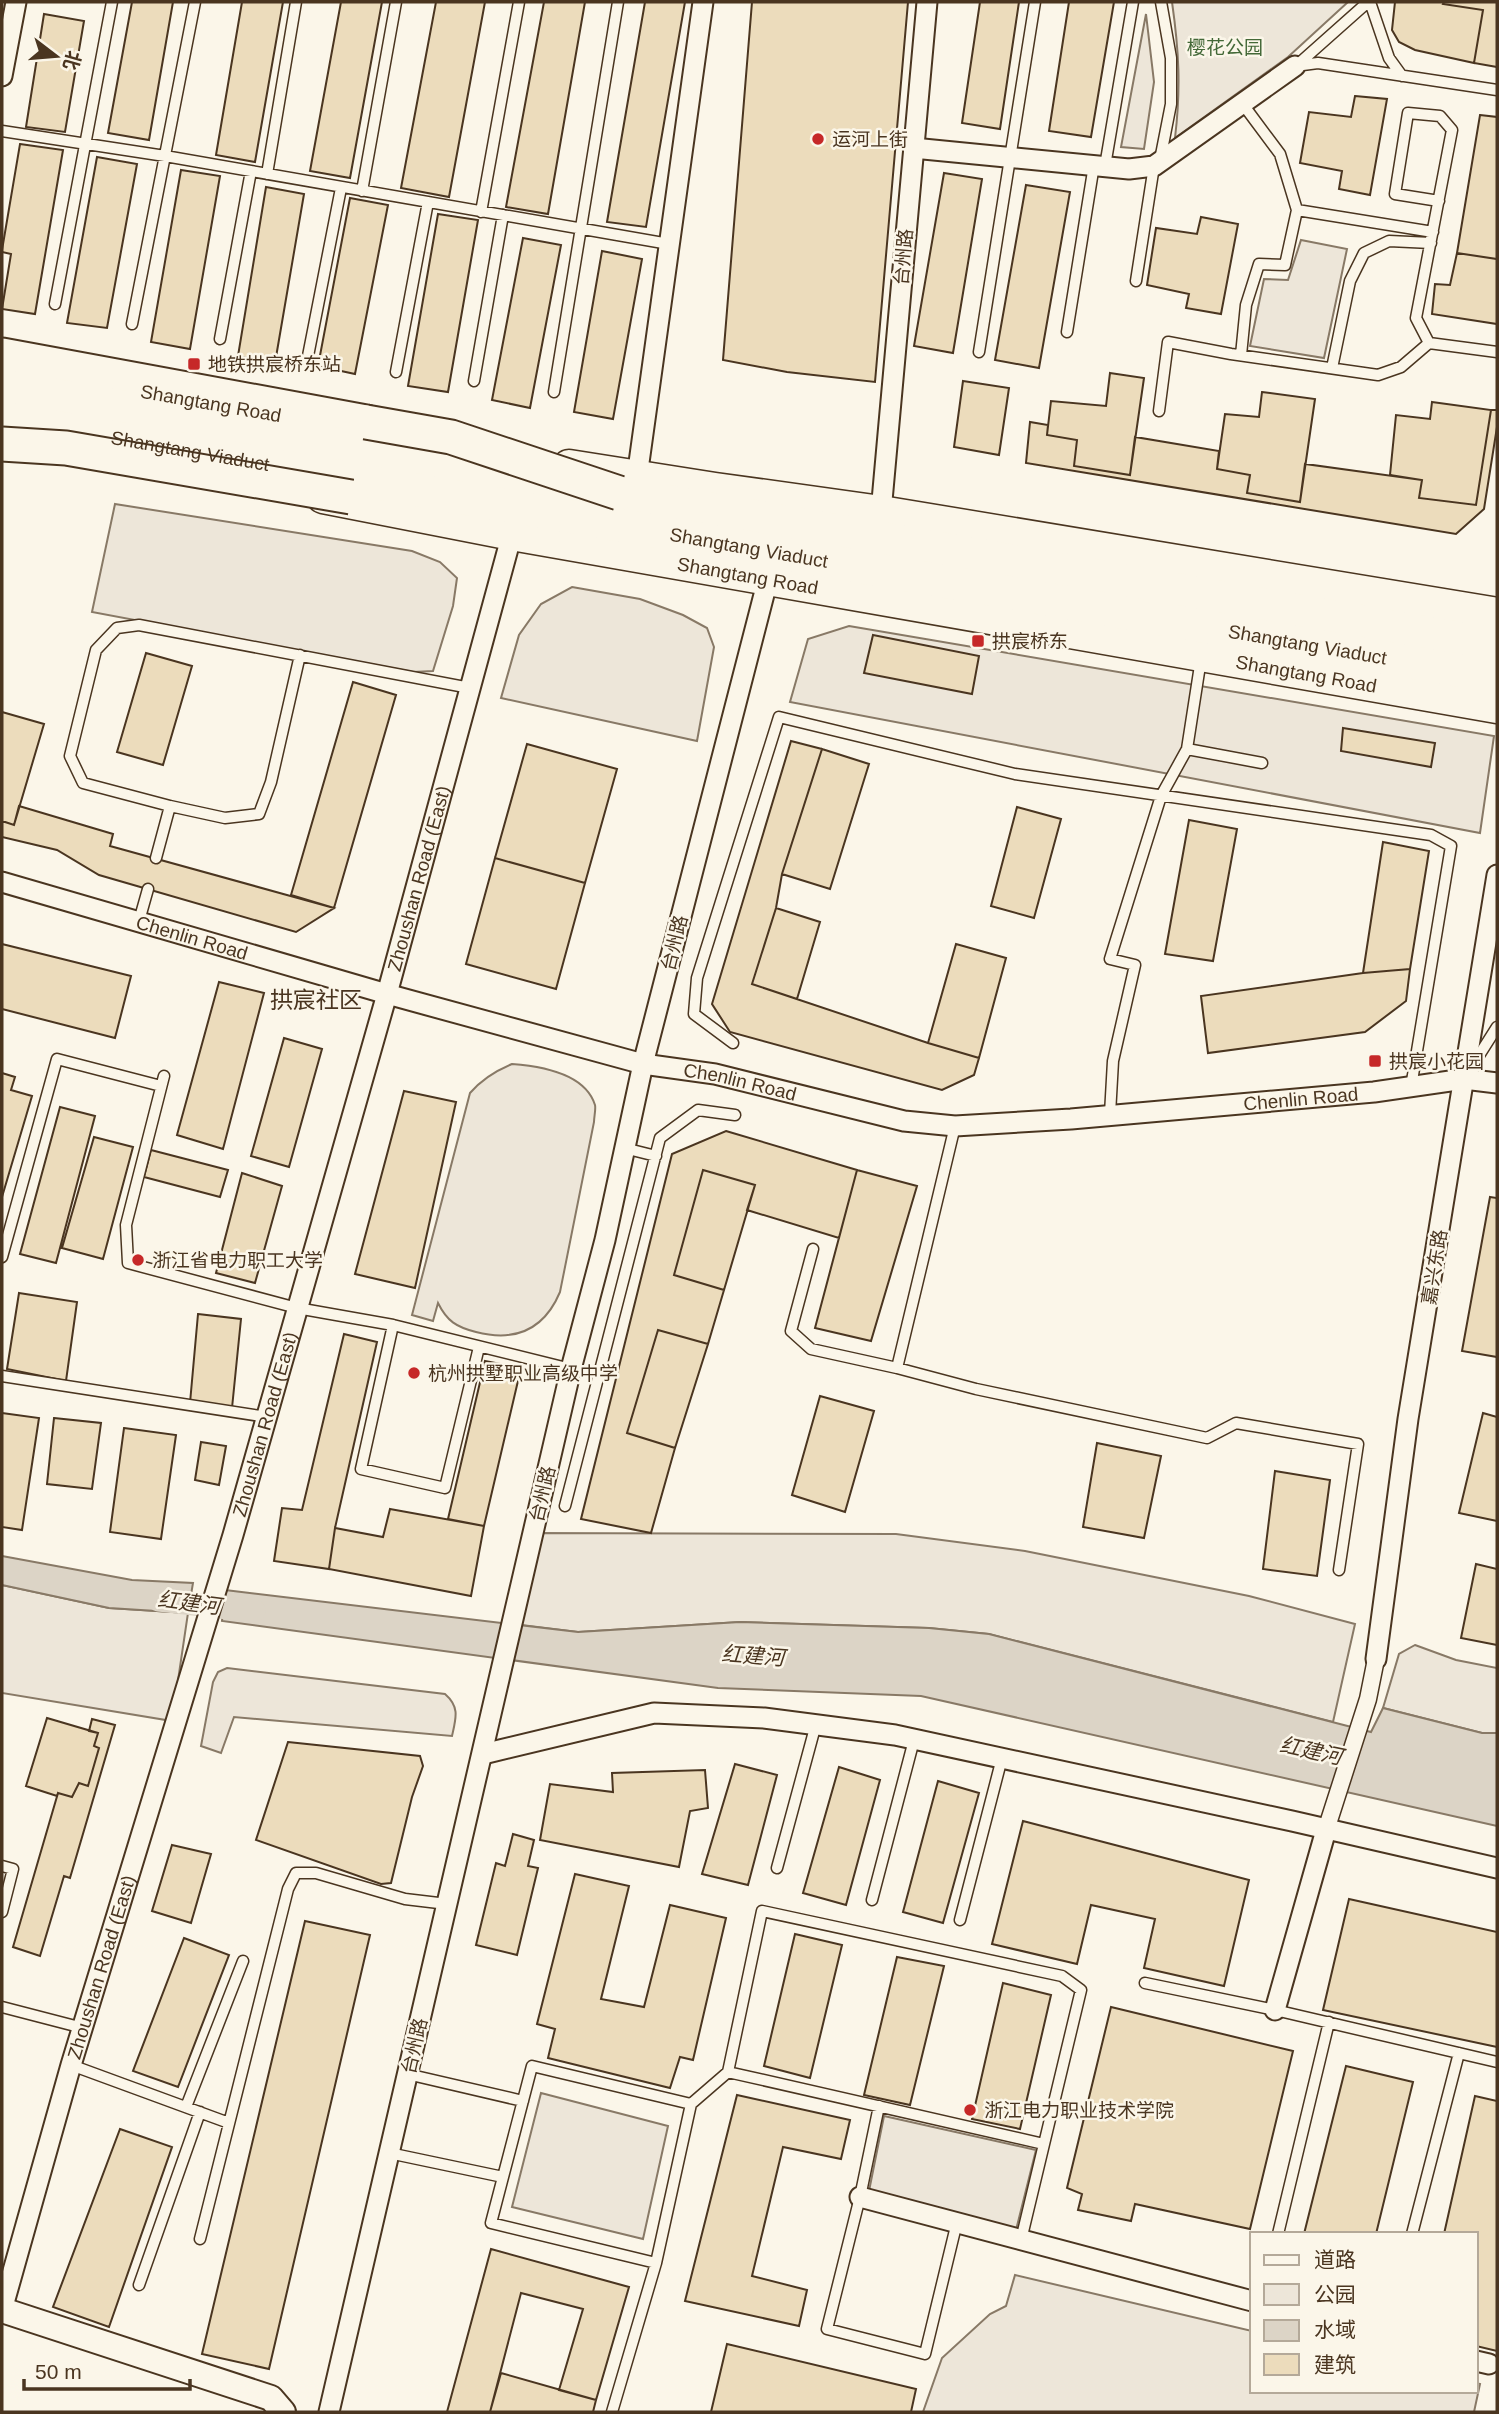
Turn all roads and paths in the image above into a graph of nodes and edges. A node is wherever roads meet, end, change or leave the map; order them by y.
1 (16, 2) edge
2 (112, 2) edge
3 (195, 2) edge
4 (296, 2) edge
5 (396, 2) edge
6 (519, 2) edge
7 (618, 2) edge
8 (703, 2) edge
9 (927, 2) edge
10 (1035, 2) edge
11 (1133, 2) edge
12 (1161, 2) edge
13 (1369, 2) edge
14 (1295, 66) junction
15 (2, 76) edge
16 (1402, 76) junction
17 (1497, 90) edge
18 (1242, 103) junction
19 (2, 131) edge
20 (84, 142) junction
21 (913, 148) junction
22 (165, 156) junction
23 (1011, 157) junction
24 (1157, 164) junction
25 (1099, 166) junction
26 (251, 171) junction
27 (267, 174) junction
28 (341, 188) junction
29 (362, 191) junction
30 (1439, 201) junction
31 (428, 202) junction
32 (1297, 210) junction
33 (481, 212) junction
34 (503, 215) junction
35 (581, 229) junction
36 (1432, 237) junction
37 (669, 244) junction
38 (1136, 281) dead end
39 (55, 304) dead end
40 (132, 324) dead end
41 (1067, 332) dead end
42 (220, 339) dead end
43 (1429, 343) junction
44 (979, 352) dead end
45 (1497, 352) edge
46 (2, 355) edge
47 (1241, 355) junction
48 (308, 356) dead end
49 (2, 367) edge
50 (1332, 368) junction
51 (396, 372) dead end
52 (474, 381) dead end
53 (2, 386) edge
54 (554, 392) dead end
55 (1159, 411) dead end
56 (2, 418) edge
57 (2, 435) edge
58 (2, 444) edge
59 (624, 498) junction
60 (881, 512) junction
61 (512, 534) junction
62 (768, 579) junction
63 (1497, 614) edge
64 (1497, 645) edge
65 (300, 655) junction
66 (1201, 655) junction
67 (1497, 677) edge
68 (470, 688) junction
69 (1497, 707) edge
70 (1187, 749) junction
71 (1262, 763) dead end
72 (1161, 796) junction
73 (170, 806) junction
74 (156, 858) dead end
75 (1497, 875) edge
76 (2, 881) edge
77 (148, 889) dead end
78 (139, 920) junction
79 (387, 994) junction
80 (1497, 1027) edge
81 (733, 1043) dead end
82 (643, 1064) junction
83 (1464, 1079) junction
84 (1497, 1083) edge
85 (1411, 1088) junction
86 (1110, 1114) junction
87 (735, 1115) dead end
88 (955, 1126) junction
89 (624, 1148) junction
90 (656, 1156) junction
91 (813, 1250) dead end
92 (2, 1257) edge
93 (296, 1308) junction
94 (393, 1325) junction
95 (480, 1347) junction
96 (897, 1368) junction
97 (571, 1369) junction
98 (2, 1376) edge
99 (267, 1417) junction
100 (565, 1506) dead end
101 (1339, 1570) dead end
102 (1376, 1659) joint
103 (816, 1724) junction
104 (914, 1740) junction
105 (483, 1754) junction
106 (1002, 1758) junction
107 (1326, 1830) junction
108 (2, 1866) edge
109 (777, 1868) dead end
110 (1497, 1868) edge
111 (872, 1900) dead end
112 (447, 1904) junction
113 (2, 1912) edge
114 (960, 1920) dead end
115 (243, 1961) dead end
116 (1145, 1983) dead end
117 (2, 2007) edge
118 (1275, 2010) junction
119 (1329, 2022) junction
120 (83, 2028) junction
121 (1459, 2053) junction
122 (1497, 2062) edge
123 (72, 2065) junction
124 (728, 2072) junction
125 (407, 2074) junction
126 (523, 2101) junction
127 (691, 2104) junction
128 (879, 2106) junction
129 (186, 2107) junction
130 (200, 2112) junction
131 (229, 2123) junction
132 (1044, 2144) junction
133 (389, 2153) junction
134 (503, 2177) junction
135 (860, 2197) junction
136 (957, 2222) junction
137 (1278, 2232) edge
138 (1413, 2232) edge
139 (200, 2239) dead end
140 (1021, 2240) junction
141 (656, 2263) junction
142 (139, 2284) dead end
143 (1250, 2300) edge
144 (2, 2310) edge
145 (283, 2412) edge
146 (329, 2412) edge
147 (612, 2412) edge

1 - 15 street
2 - 20 lane
3 - 22 lane
4 - 27 lane
5 - 29 lane
6 - 33 lane
7 - 35 lane
8 - 37 street
9 - 21 street, 台州路
10 - 23 lane
11 - 25 lane
12 - 24 lane
13 - 14 lane
13 - 16 lane
14 - 16 lane
14 - 18 street
16 - 17 lane
18 - 24 street
18 - 32 lane
19 - 20 lane
20 - 22 lane
20 - 39 lane
21 - 23 street
21 - 60 street, 台州路
22 - 26 lane
22 - 40 lane
23 - 25 street
23 - 44 lane
24 - 25 street
24 - 38 lane
25 - 41 lane
26 - 27 lane
26 - 42 lane
27 - 28 lane
28 - 29 lane
28 - 48 lane
29 - 31 lane
30 - 30 lane
30 - 36 lane
31 - 33 lane
31 - 51 lane
32 - 36 lane
32 - 47 lane
33 - 34 lane
34 - 35 lane
34 - 52 lane
35 - 37 lane
35 - 54 lane
36 - 43 lane
36 - 50 lane
37 - 59 street
43 - 45 lane
43 - 50 lane
46 - 59 highway, bridge
47 - 50 lane
47 - 55 lane
49 - 59 main road, Shangtang Road
53 - 59 highway, Shangtang Viaduct, bridge
56 - 59 highway, Shangtang Viaduct
57 - 61 main road, Shangtang Road
58 - 59 highway, bridge
59 - 60 main road, Shangtang Road
59 - 64 highway, Shangtang Viaduct
59 - 67 highway, Shangtang Viaduct
60 - 63 main road, Shangtang Road
61 - 62 main road, Shangtang Road
61 - 68 street, Zhoushan Road (East)
62 - 66 main road, Shangtang Road
62 - 82 street, 台州路
65 - 68 lane
65 - 73 lane
65 - 73 lane
66 - 69 main road, Shangtang Road
66 - 70 lane
68 - 79 street, Zhoushan Road (East)
70 - 71 lane
70 - 72 lane
72 - 81 lane
72 - 85 lane
72 - 86 lane
73 - 74 lane
75 - 83 street, 嘉兴东路
76 - 78 street, Chenlin Road
77 - 78 lane
78 - 79 street, Chenlin Road
79 - 82 street, Chenlin Road
79 - 93 street, Zhoushan Road (East)
80 - 83 lane
82 - 88 street, Chenlin Road
82 - 89 street, 台州路
83 - 84 street, Chenlin Road
83 - 85 street, Chenlin Road
83 - 102 street, 嘉兴东路
85 - 86 street, Chenlin Road
86 - 88 street, Chenlin Road
87 - 90 lane
88 - 96 lane
89 - 90 lane
89 - 97 street, 台州路
90 - 100 lane
91 - 96 lane
92 - 93 lane
93 - 94 lane
93 - 99 street, Zhoushan Road (East)
94 - 95 lane
94 - 95 lane
95 - 97 lane
96 - 101 lane
97 - 105 street, 台州路
98 - 99 lane
99 - 120 street, Zhoushan Road (East)
102 - 107 street
103 - 104 street
103 - 105 street
103 - 109 lane
104 - 106 street
104 - 111 lane
105 - 112 street, 台州路
106 - 107 street
106 - 114 lane
107 - 110 street
107 - 118 street
108 - 113 lane
112 - 125 street, 台州路
112 - 131 lane
115 - 129 lane
116 - 118 lane
117 - 120 lane
118 - 119 lane
119 - 121 lane
119 - 137 lane
120 - 123 street, Zhoushan Road (East)
121 - 122 lane
121 - 138 lane
123 - 129 lane
123 - 144 street, Zhoushan Road (East)
124 - 127 lane
124 - 128 lane
124 - 132 lane
125 - 126 lane
125 - 133 street, 台州路
126 - 127 lane
126 - 134 lane
127 - 141 lane
128 - 132 lane
128 - 135 lane
129 - 130 lane
130 - 131 lane
130 - 142 lane
131 - 139 lane
132 - 140 lane
133 - 134 lane
133 - 146 street, 台州路
134 - 141 lane
135 - 136 street
135 - 136 lane
136 - 140 street
140 - 143 street
141 - 147 lane
144 - 145 street

